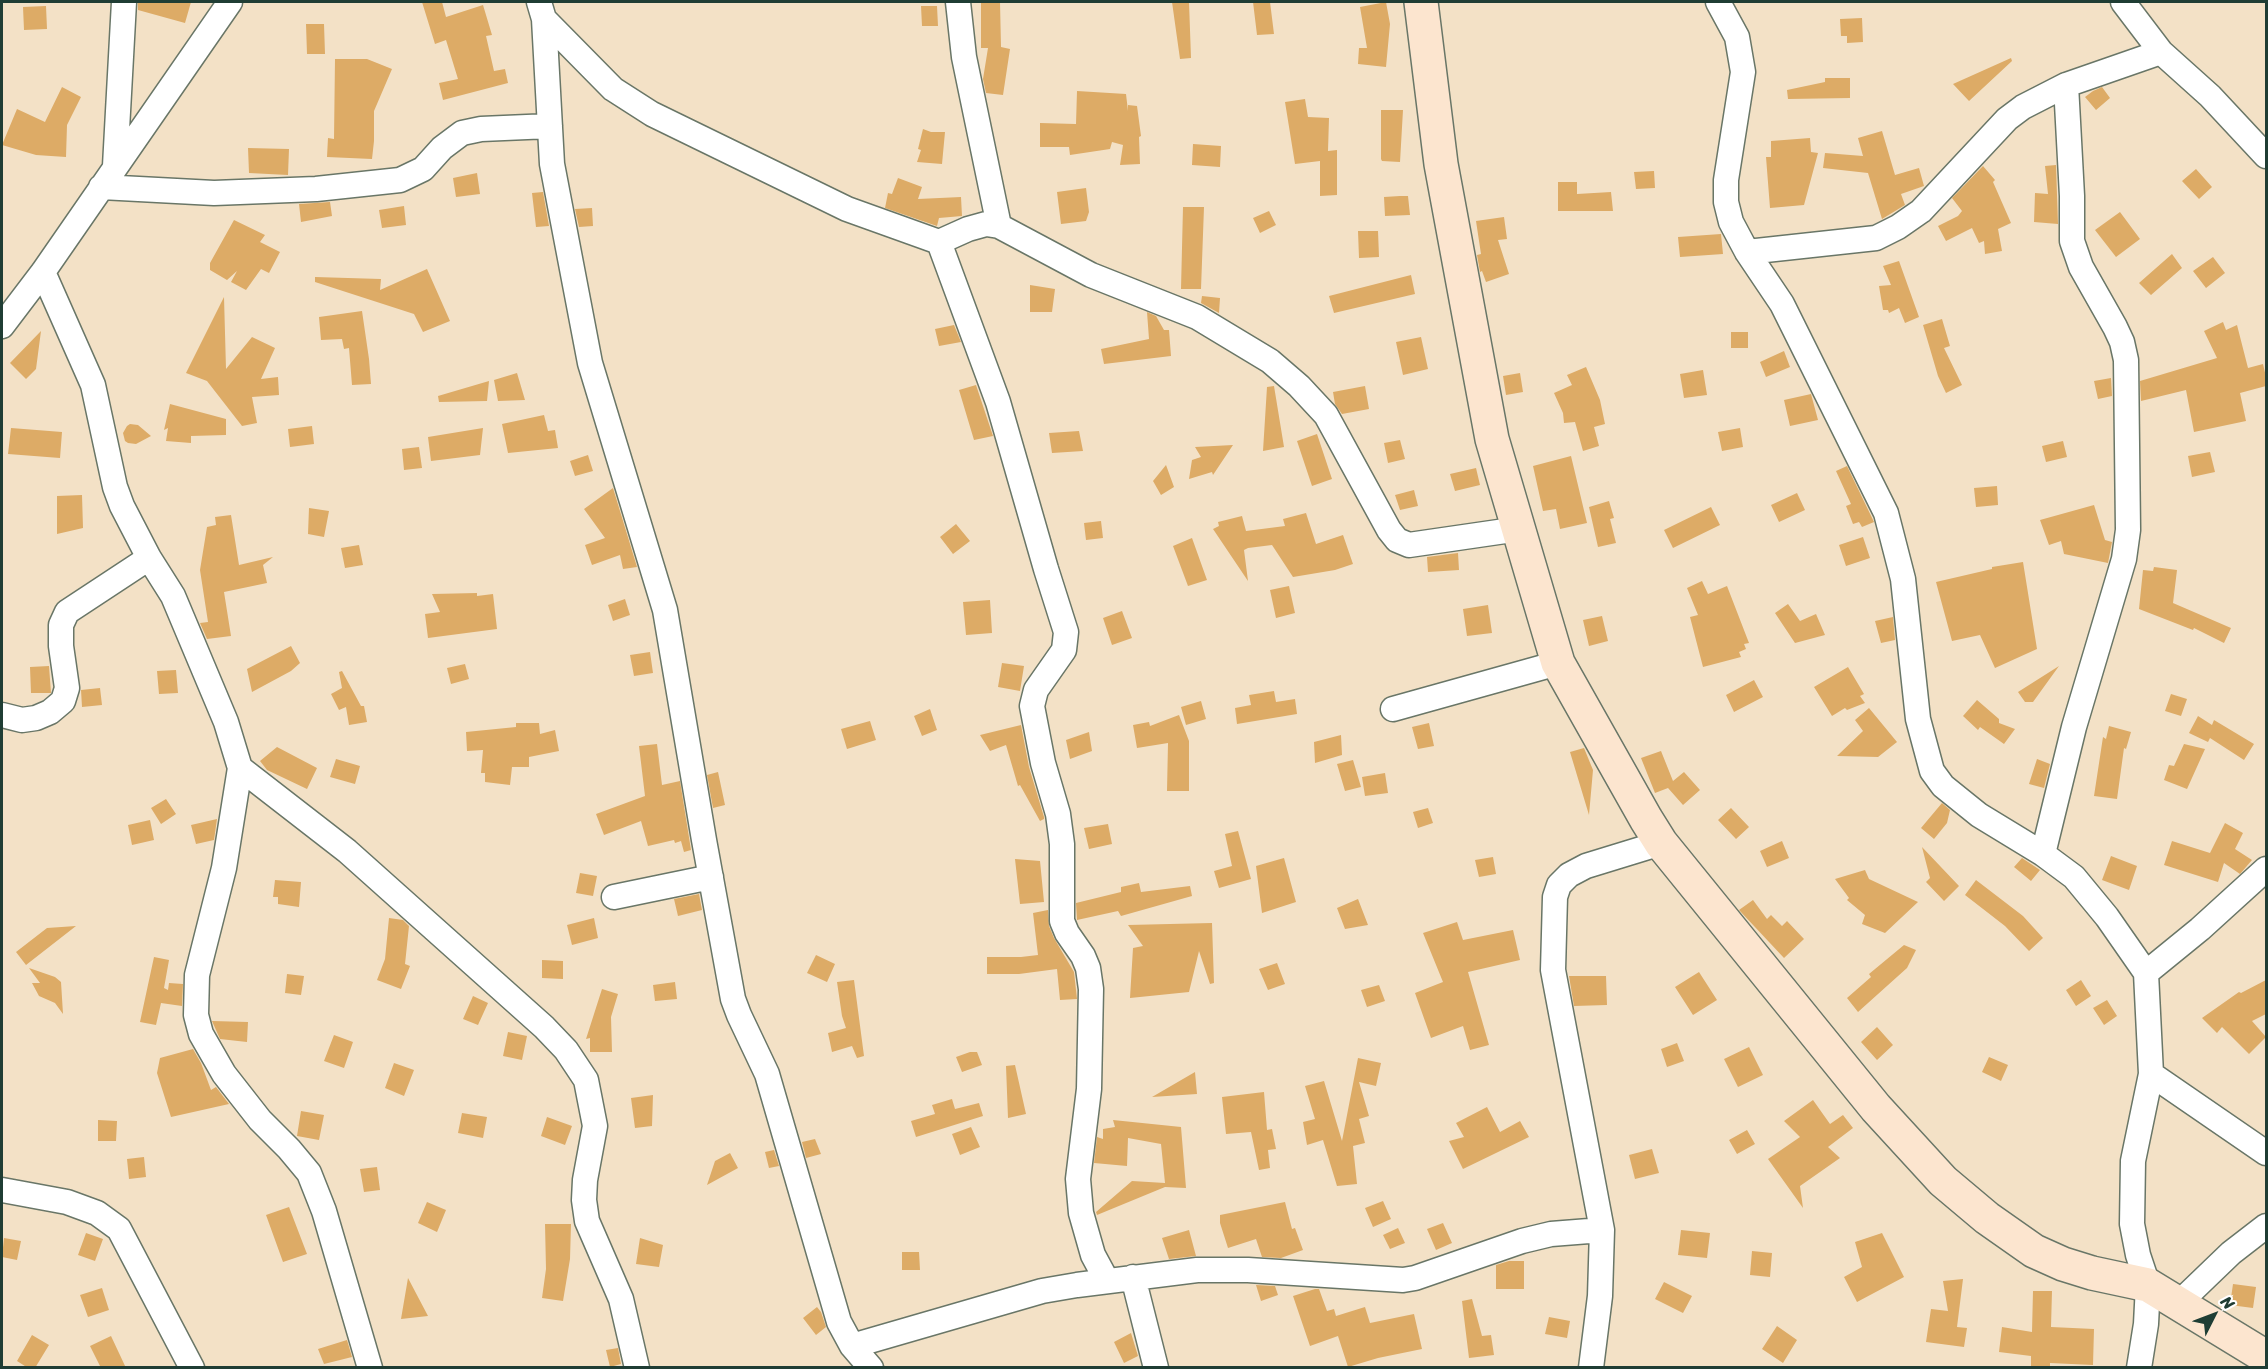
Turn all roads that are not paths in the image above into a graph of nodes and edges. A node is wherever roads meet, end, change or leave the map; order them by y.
1 (124, 2) edge
2 (230, 2) edge
3 (958, 2) edge
4 (1421, 2) edge
5 (1718, 2) edge
6 (2123, 2) edge
7 (541, 10) edge
8 (2161, 52) junction
9 (2066, 85) junction
10 (549, 126) junction
11 (2266, 156) edge
12 (115, 166) junction
13 (100, 187) junction
14 (999, 226) junction
15 (939, 242) junction
16 (1747, 252) junction
17 (43, 272) junction
18 (2, 326) edge
19 (1519, 529) junction
20 (149, 558) junction
21 (1558, 663) junction
22 (1393, 709) dead end
23 (2, 715) edge
24 (240, 768) junction
25 (1661, 843) junction
26 (2043, 854) junction
27 (2266, 869) edge
28 (711, 877) junction
29 (614, 897) dead end
30 (2146, 973) junction
31 (2151, 1074) junction
32 (2266, 1153) edge
33 (2, 1190) edge
34 (2266, 1226) edge
35 (1602, 1230) junction
36 (1132, 1277) junction
37 (1107, 1281) junction
38 (2148, 1285) junction
39 (2179, 1303) junction
40 (852, 1346) junction
41 (2266, 1357) edge
42 (192, 1368) edge
43 (370, 1368) edge
44 (637, 1368) edge
45 (871, 1368) edge
46 (1156, 1368) edge
47 (1591, 1368) edge
48 (2139, 1368) edge

1 - 12 street
2 - 12 street
3 - 14 street
4 - 19 street
5 - 16 street
6 - 8 street
7 - 10 street
7 - 15 street
8 - 9 street
8 - 11 street
9 - 16 street
9 - 26 street
10 - 13 street
10 - 28 street
12 - 13 street
13 - 17 street
14 - 15 street
14 - 19 street
15 - 37 street
16 - 26 street
17 - 18 street
17 - 20 street
19 - 21 street
20 - 23 street
20 - 24 street
21 - 22 street
21 - 25 street
24 - 43 street
24 - 44 street
25 - 35 street
25 - 38 street
26 - 30 street
27 - 30 street
28 - 29 street
28 - 40 street
30 - 31 street
31 - 32 street
31 - 38 street
33 - 42 street
34 - 39 street
35 - 36 street
35 - 47 street
36 - 37 street
36 - 46 street
37 - 40 street
38 - 39 street
38 - 48 street
39 - 41 street
40 - 45 street

